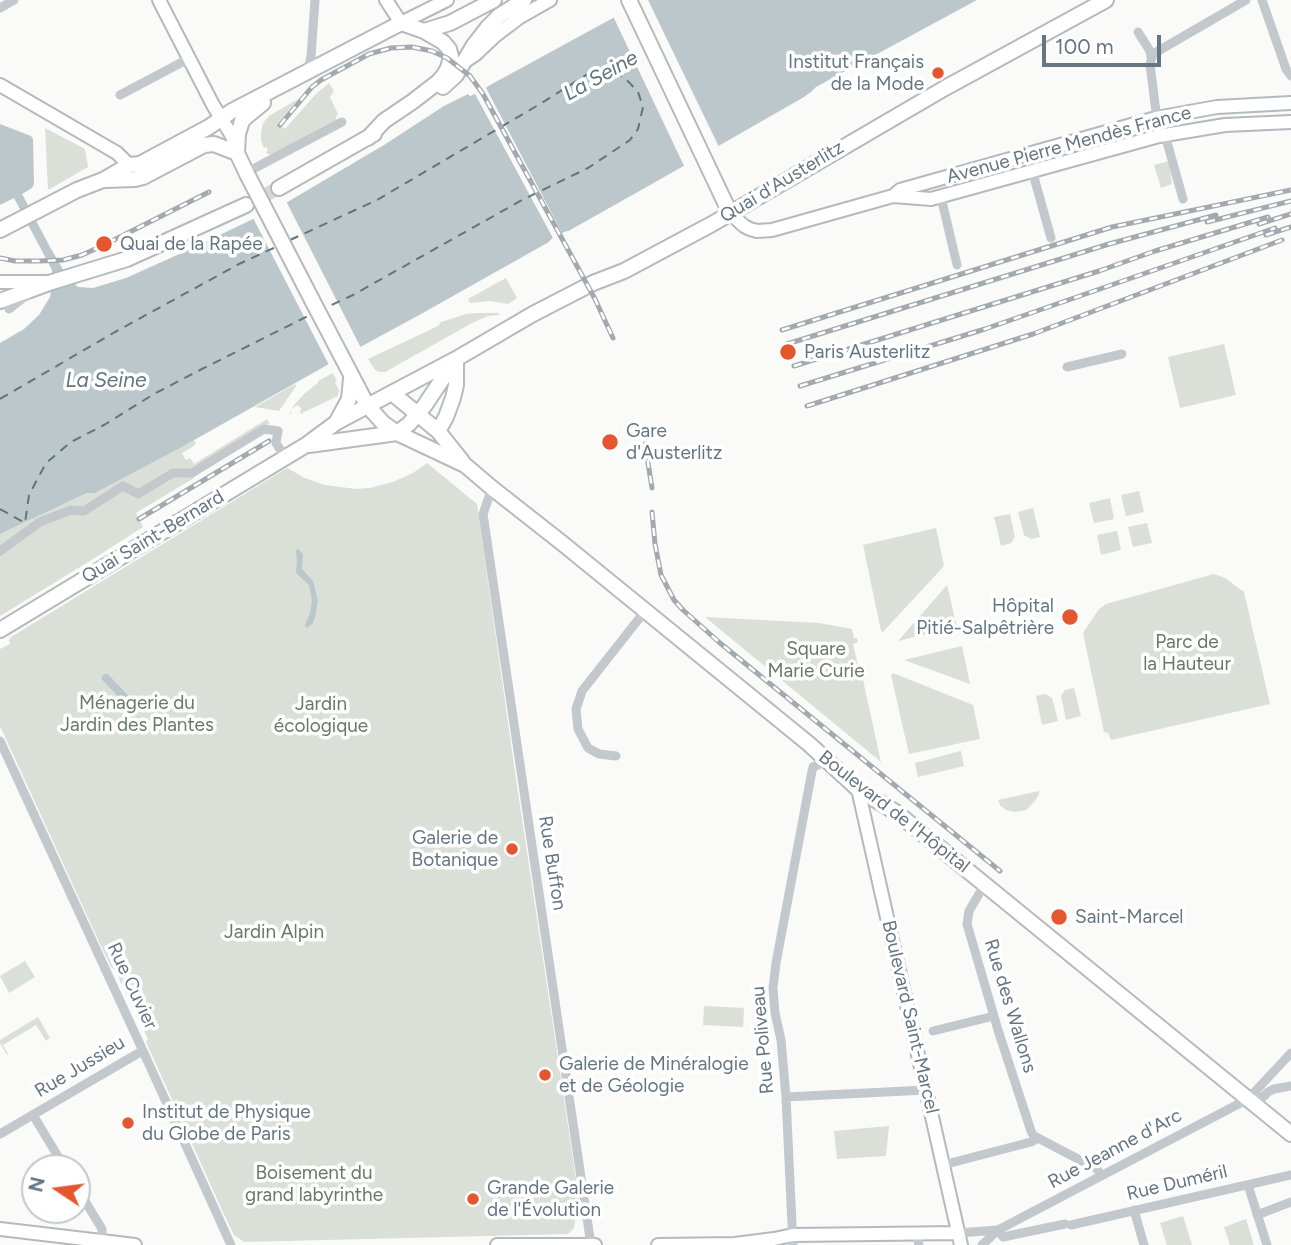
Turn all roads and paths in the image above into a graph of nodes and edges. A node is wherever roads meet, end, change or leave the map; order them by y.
1 (14, 0) edge
2 (159, 0) edge
3 (315, 0) edge
4 (386, 0) edge
5 (447, 0) edge
6 (494, 0) edge
7 (524, 0) edge
8 (550, 0) edge
9 (629, 0) edge
10 (1106, 0) edge
11 (1246, 0) edge
12 (1262, 0) edge
13 (0, 8) edge
14 (401, 23) junction
15 (424, 31) junction
16 (1138, 32) dead end
17 (1151, 57) junction
18 (190, 58) junction
19 (467, 60) junction
20 (307, 72) junction
21 (1291, 76) edge
22 (0, 85) edge
23 (120, 95) dead end
24 (1291, 103) edge
25 (1156, 118) junction
26 (342, 122) dead end
27 (1291, 122) edge
28 (224, 124) junction
29 (1162, 135) junction
30 (368, 138) junction
31 (237, 153) junction
32 (129, 165) junction
33 (1032, 170) junction
34 (251, 171) junction
35 (103, 180) junction
36 (279, 188) tunnel mouth
37 (893, 196) junction
38 (941, 197) junction
39 (1184, 200) dead end
40 (246, 205) tunnel mouth
41 (727, 206) junction
42 (1, 229) edge
43 (1052, 238) dead end
44 (957, 265) dead end
45 (0, 282) edge
46 (32, 286) junction
47 (4, 305) edge
48 (1122, 354) dead end
49 (456, 359) junction
50 (1067, 367) dead end
51 (351, 374) junction
52 (392, 393) junction
53 (367, 405) junction
54 (418, 414) junction
55 (337, 422) junction
56 (438, 431) junction
57 (397, 433) junction
58 (306, 445) junction
59 (285, 457) junction
60 (465, 465) junction
61 (492, 488) junction
62 (0, 551) edge
63 (645, 611) junction
64 (0, 630) edge
65 (0, 741) edge
66 (616, 756) dead end
67 (827, 761) junction
68 (858, 789) junction
69 (985, 884) junction
70 (995, 1016) junction
71 (933, 1031) dead end
72 (142, 1051) junction
73 (1291, 1053) edge
74 (1291, 1086) edge
75 (926, 1090) junction
76 (786, 1097) junction
77 (1248, 1099) junction
78 (33, 1115) junction
79 (0, 1134) edge
80 (1291, 1134) edge
81 (1038, 1138) junction
82 (57, 1154) edge
83 (943, 1165) junction
84 (1101, 1175) junction
85 (1291, 1175) edge
86 (1248, 1185) junction
87 (1291, 1202) edge
88 (91, 1210) edge
89 (1134, 1210) junction
90 (1032, 1212) junction
91 (1257, 1215) junction
92 (0, 1229) edge
93 (998, 1230) junction
94 (1039, 1230) junction
95 (918, 1239) edge
96 (960, 1239) edge
97 (793, 1240) edge
98 (59, 1241) edge
99 (102, 1241) junction
100 (135, 1245) edge
101 (231, 1245) edge
102 (497, 1245) edge
103 (536, 1245) edge
104 (592, 1245) edge
105 (658, 1245) edge
106 (736, 1245) edge
107 (982, 1245) edge
108 (1144, 1245) edge
109 (1267, 1245) edge

1 - 13 street
2 - 18 street
3 - 20 street
4 - 14 street
5 - 14 street
6 - 15 main road
7 - 19 main road
8 - 19 street
9 - 41 main road
10 - 41 main road, Quai d'Austerlitz
11 - 17 street
12 - 21 street
14 - 15 main road
14 - 20 main road
15 - 30 main road
16 - 17 street
17 - 25 street
18 - 23 street
18 - 28 street
19 - 30 main road
20 - 28 main road
20 - 31 main road
22 - 32 street
24 - 25 street, Avenue Pierre Mendès France
25 - 29 street
25 - 37 street, Avenue Pierre Mendès France
26 - 34 street
27 - 29 street, Avenue Pierre Mendès France
28 - 31 street
28 - 32 main road
29 - 33 street, Avenue Pierre Mendès France
29 - 39 street
30 - 36 main road
31 - 34 main road, Boulevard de l'Hôpital
31 - 35 main road
32 - 35 main road
33 - 38 street, Avenue Pierre Mendès France
33 - 43 street
34 - 51 main road, Boulevard de l'Hôpital, bridge
35 - 42 main road
37 - 38 street, Avenue Pierre Mendès France
37 - 41 street, Avenue Pierre Mendès France
38 - 44 street
40 - 46 main road
41 - 49 main road, Quai d'Austerlitz
45 - 46 street
46 - 47 main road
48 - 50 street
49 - 52 main road, Quai d'Austerlitz
49 - 54 main road
49 - 56 main road
51 - 53 main road, Boulevard de l'Hôpital
51 - 55 main road
52 - 53 main road, Quai Saint-Bernard
52 - 54 main road
53 - 55 main road, Quai Saint-Bernard
53 - 57 main road, Boulevard de l'Hôpital
54 - 56 main road
54 - 57 main road
55 - 58 main road, Quai Saint-Bernard
56 - 60 main road
57 - 58 main road, Quai Saint-Bernard
57 - 60 main road, Boulevard de l'Hôpital
58 - 59 main road, Quai Saint-Bernard
59 - 62 street
59 - 64 main road, Quai Saint-Bernard
60 - 61 main road, Boulevard de l'Hôpital
61 - 63 main road, Boulevard de l'Hôpital
61 - 104 street, Rue Buffon
63 - 66 street
63 - 67 main road, Boulevard de l'Hôpital
65 - 72 street, Rue Cuvier
67 - 68 main road, Boulevard de l'Hôpital
67 - 76 street, Rue Poliveau
68 - 69 main road, Boulevard de l'Hôpital
68 - 75 street, Boulevard Saint-Marcel
69 - 70 street, Rue des Wallons
69 - 77 main road, Boulevard de l'Hôpital
70 - 71 street
70 - 81 street, Rue des Wallons
72 - 78 street, Rue Jussieu
72 - 101 street, Rue Cuvier
73 - 77 street
74 - 77 street
75 - 76 street
75 - 83 street, Boulevard Saint-Marcel
76 - 97 street, Rue Poliveau
77 - 80 main road, Boulevard de l'Hôpital
77 - 84 street, Rue Jeanne d'Arc
78 - 79 street, Rue Jussieu
78 - 82 street
81 - 83 street
81 - 84 street
83 - 96 street, Boulevard Saint-Marcel
84 - 90 street, Rue Jeanne d'Arc
85 - 86 street, Rue Duméril
86 - 89 street, Rue Duméril
86 - 91 street
87 - 91 street
88 - 99 street
89 - 94 street, Rue Duméril
89 - 108 street
90 - 93 street, Rue Jeanne d'Arc
90 - 94 street
91 - 109 street
92 - 98 street
93 - 94 street, Rue Duméril
93 - 96 street, Rue Jeanne d'Arc
93 - 107 street, Rue Jeanne d'Arc
95 - 96 street
95 - 97 street
97 - 106 street
98 - 99 street
99 - 100 street
102 - 103 street
103 - 104 street
105 - 106 street

